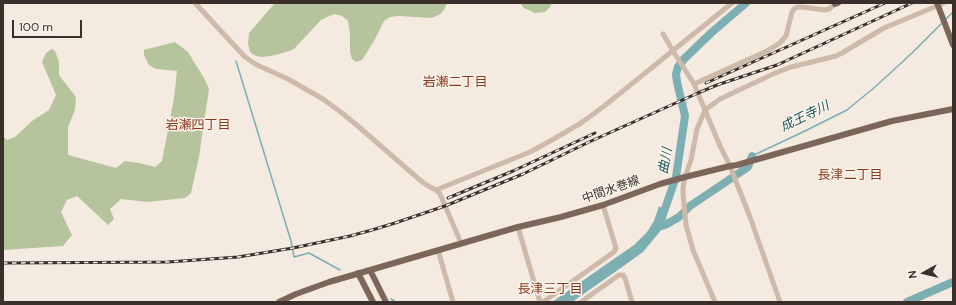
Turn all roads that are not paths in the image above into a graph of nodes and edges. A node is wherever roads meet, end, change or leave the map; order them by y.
1 (195, 3) edge
2 (732, 3) edge
3 (836, 3) edge
4 (940, 4) edge
5 (663, 34) dead end
6 (953, 45) edge
7 (673, 51) junction
8 (692, 82) junction
9 (953, 109) edge
10 (705, 110) junction
11 (730, 166) junction
12 (683, 178) junction
13 (436, 190) junction
14 (603, 205) junction
15 (518, 226) junction
16 (460, 243) junction
17 (438, 250) junction
18 (370, 270) junction
19 (358, 273) junction
20 (279, 302) edge
21 (373, 302) edge
22 (386, 302) edge
23 (453, 302) edge
24 (542, 302) edge
25 (581, 302) edge
26 (632, 302) edge
27 (715, 302) edge
28 (780, 302) edge

1 - 13 street
2 - 7 street
3 - 8 street
4 - 6 main road
4 - 10 street
5 - 7 street
7 - 8 street
7 - 13 street
8 - 10 street
9 - 11 main road, 中間水巻線
10 - 11 street
10 - 12 street
11 - 12 main road, 中間水巻線
11 - 28 street
12 - 14 main road, 中間水巻線
12 - 27 street
13 - 16 street
14 - 15 main road, 中間水巻線
14 - 24 street
15 - 16 main road, 中間水巻線
15 - 24 street
16 - 17 main road, 中間水巻線
17 - 18 main road, 中間水巻線
17 - 23 street
18 - 19 main road, 中間水巻線
18 - 22 main road
19 - 20 main road, 中間水巻線
19 - 21 main road
25 - 26 street

